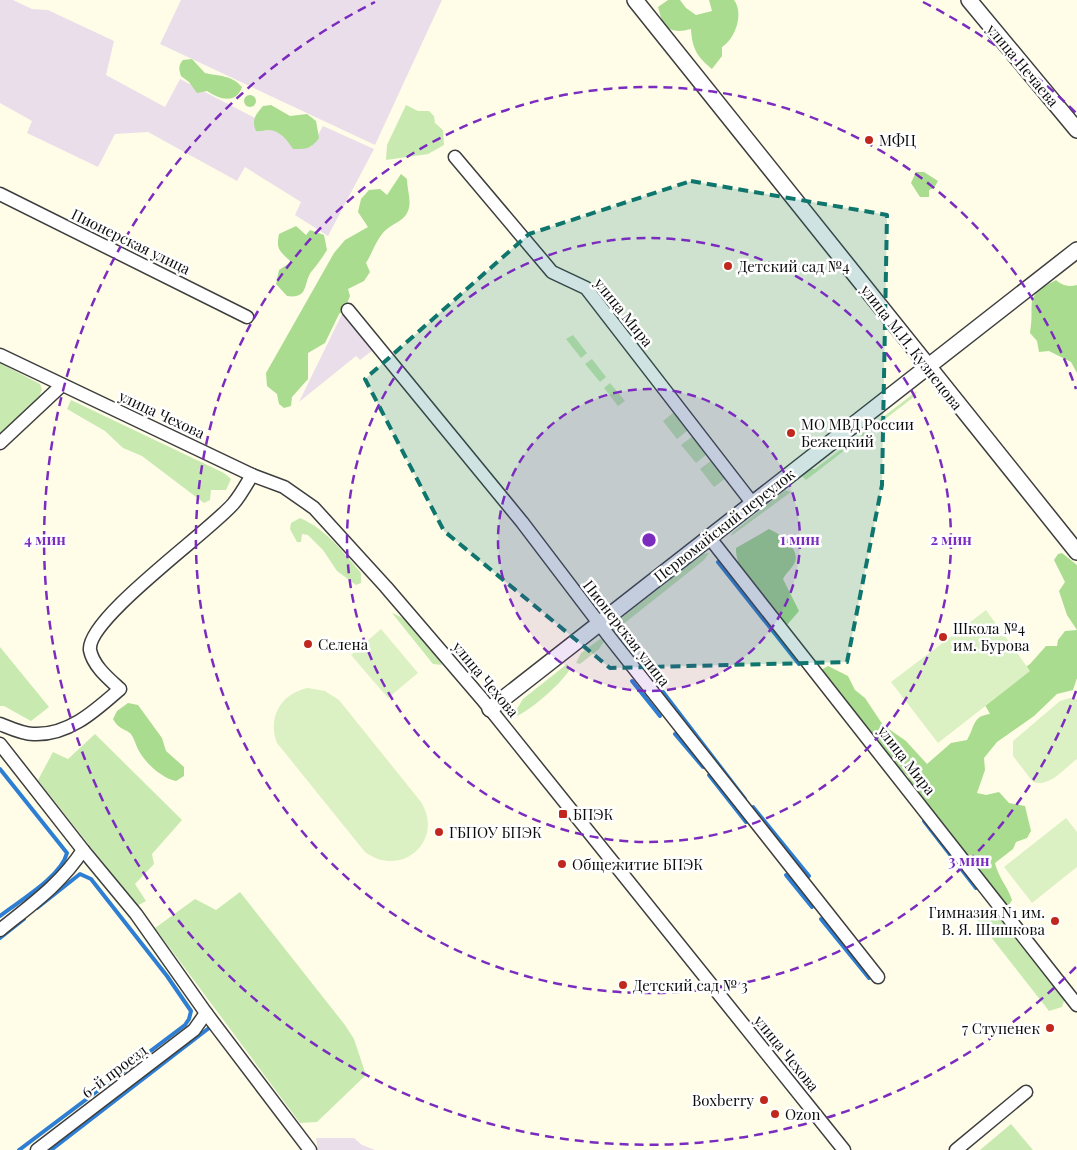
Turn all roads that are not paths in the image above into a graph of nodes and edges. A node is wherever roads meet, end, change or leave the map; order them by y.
1 (635, 0) edge
2 (969, 0) edge
3 (1077, 130) edge
4 (455, 157) dead end
5 (0, 194) edge
6 (1077, 250) edge
7 (348, 310) dead end
8 (247, 317) dead end
9 (0, 355) edge
10 (928, 367) junction
11 (62, 385) junction
12 (0, 443) edge
13 (252, 475) junction
14 (752, 504) junction
15 (709, 537) junction
16 (1077, 552) edge
17 (599, 623) junction
18 (490, 708) junction
19 (0, 724) edge
20 (0, 744) edge
21 (82, 850) junction
22 (0, 930) edge
23 (878, 977) dead end
24 (1077, 1005) edge
25 (206, 1013) junction
26 (1026, 1092) dead end
27 (37, 1150) edge
28 (310, 1150) edge
29 (844, 1150) edge
30 (956, 1150) edge

1 - 10 street, улица М.И. Кузнецова
2 - 3 street, улица Нечаева
4 - 14 street, улица Мира
5 - 8 street, Пионерская улица
6 - 10 street, Первомайский переулок
7 - 17 street, Пионерская улица
9 - 11 street, улица Чехова
10 - 14 street, Первомайский переулок
10 - 16 street, улица М.И. Кузнецова
11 - 12 street
11 - 13 street, улица Чехова
13 - 18 street, улица Чехова
13 - 19 street
14 - 15 street, Первомайский переулок
15 - 17 street, Первомайский переулок
15 - 24 street, улица Мира
17 - 18 street, Первомайский переулок
17 - 23 street, Пионерская улица
18 - 29 street, улица Чехова
20 - 21 street
21 - 22 street
21 - 25 street
25 - 27 street, 6-й проезд
25 - 28 street
26 - 30 street

